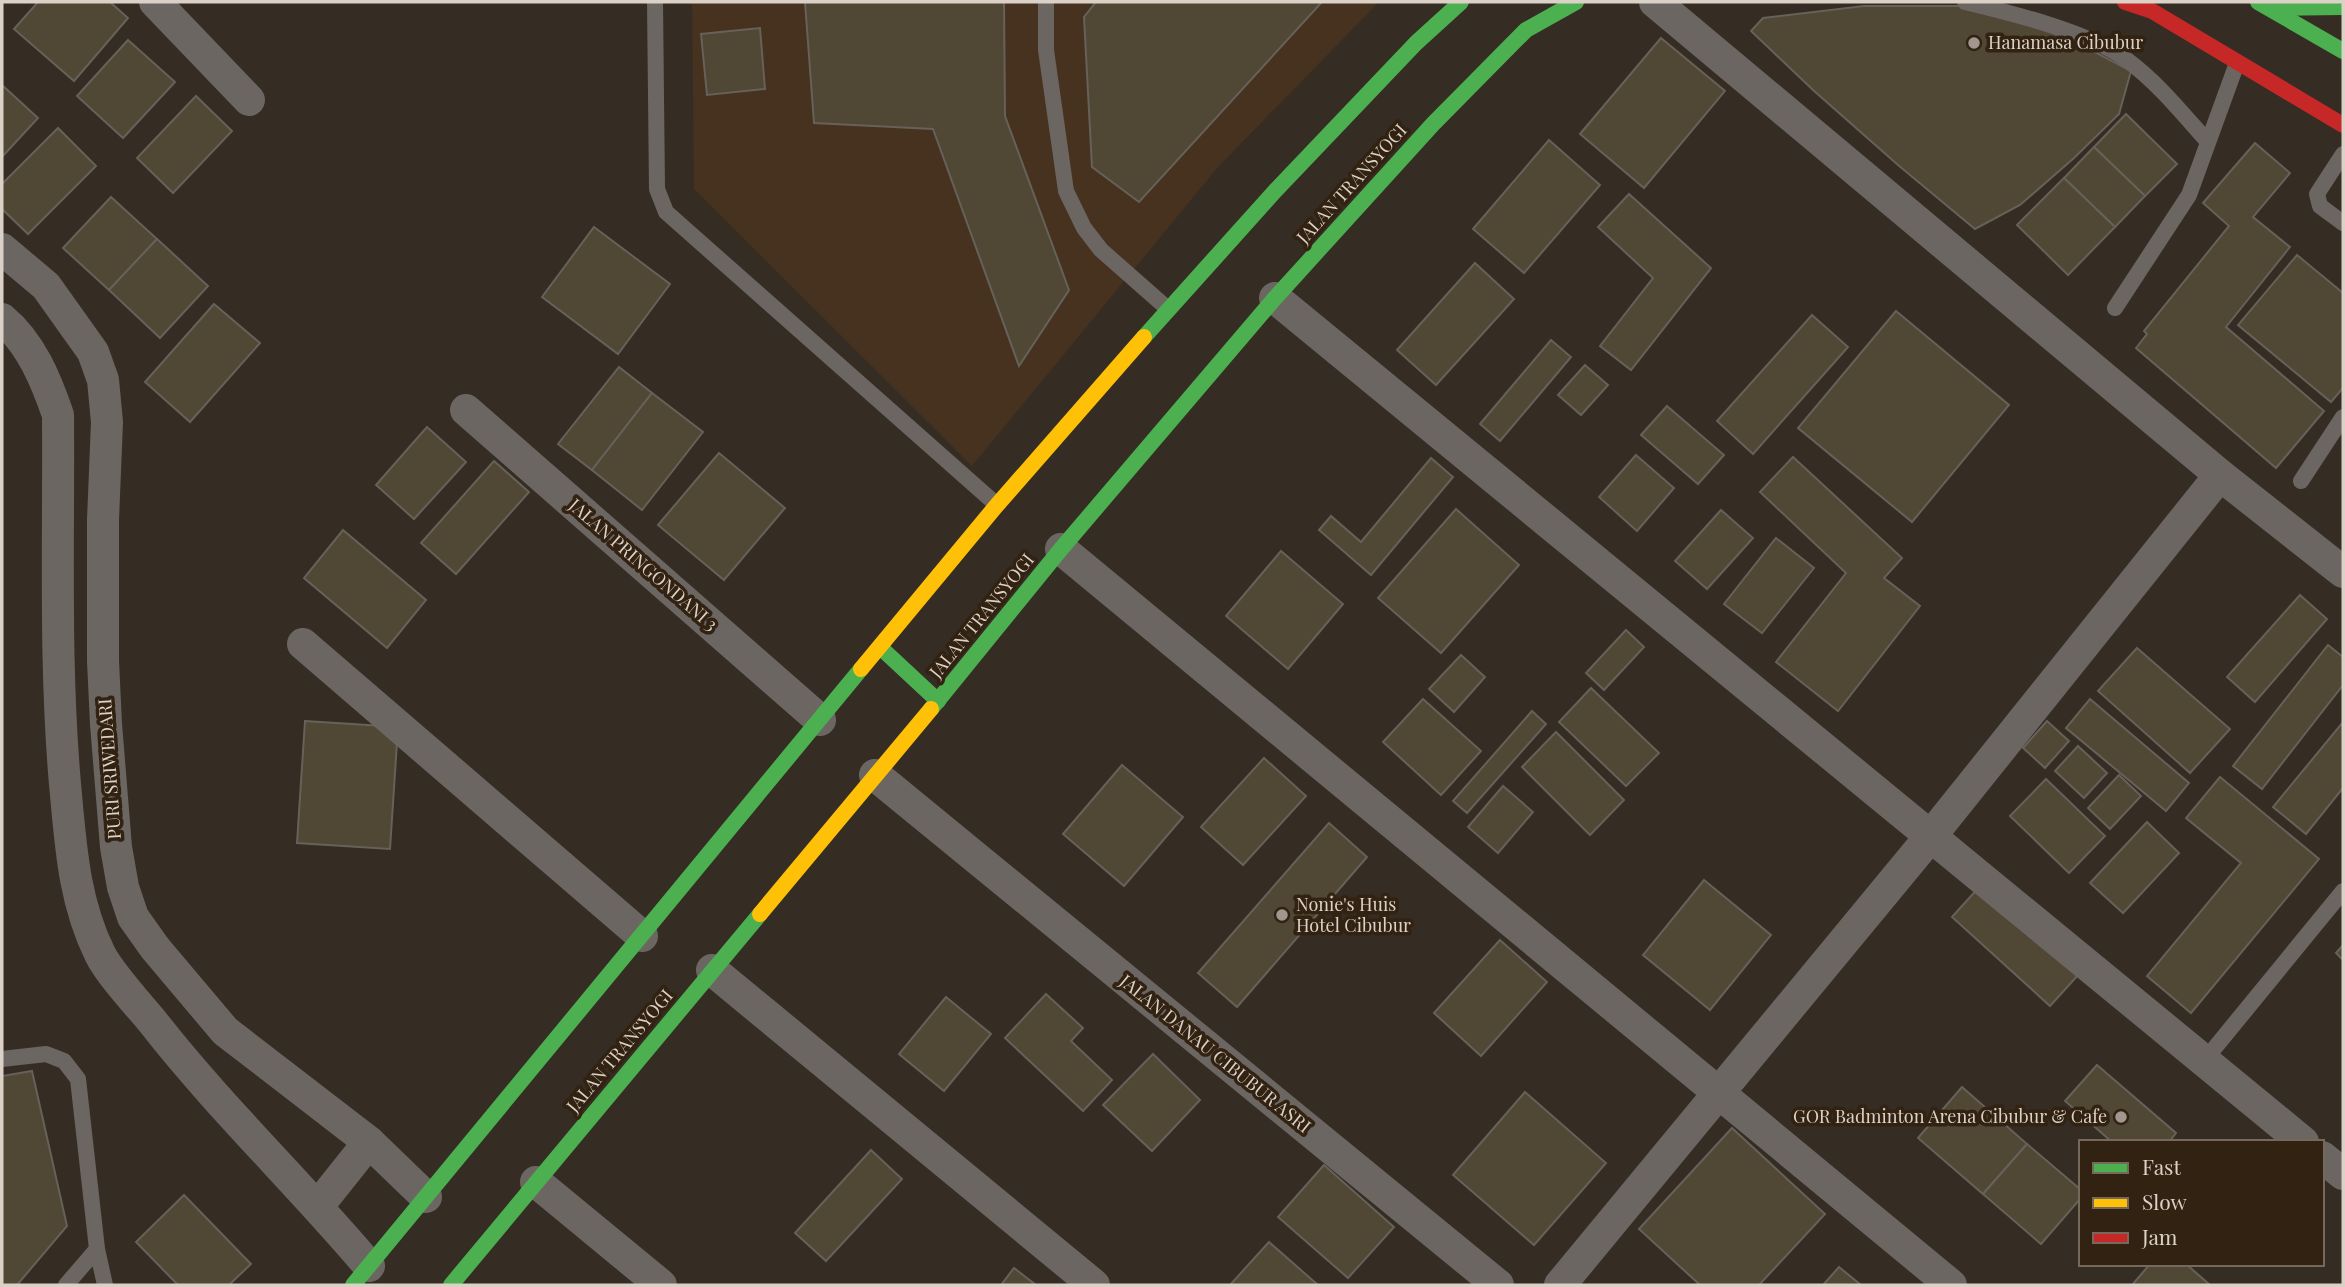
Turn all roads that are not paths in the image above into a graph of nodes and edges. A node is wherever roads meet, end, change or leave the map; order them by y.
1 (155, 2) edge
2 (655, 2) edge
3 (1046, 2) edge
4 (1461, 2) edge
5 (1576, 2) edge
6 (1655, 2) edge
7 (1965, 2) edge
8 (2125, 2) edge
9 (2264, 5) edge
10 (2343, 7) edge
11 (2343, 51) edge
12 (2237, 63) junction
13 (249, 100) dead end
14 (2343, 125) edge
15 (2207, 141) junction
16 (2343, 154) edge
17 (2343, 223) edge
18 (2, 249) edge
19 (1275, 298) junction
20 (2115, 308) dead end
21 (1168, 309) junction
22 (2, 319) edge
23 (466, 410) dead end
24 (2343, 417) edge
25 (2220, 475) junction
26 (2301, 481) dead end
27 (997, 505) junction
28 (1061, 549) junction
29 (2343, 572) edge
30 (303, 644) dead end
31 (880, 647) junction
32 (57, 660) junction
33 (103, 660) junction
34 (938, 702) junction
35 (820, 720) junction
36 (875, 775) junction
37 (1930, 837) junction
38 (2343, 891) edge
39 (642, 936) junction
40 (712, 970) junction
41 (225, 1031) junction
42 (2, 1059) edge
43 (2204, 1061) junction
44 (185, 1063) junction
45 (1718, 1093) junction
46 (2301, 1140) edge
47 (369, 1142) junction
48 (2324, 1159) edge
49 (2343, 1174) edge
50 (536, 1182) junction
51 (426, 1197) junction
52 (318, 1206) junction
53 (97, 1249) junction
54 (361, 1275) edge
55 (66, 1285) edge
56 (105, 1285) edge
57 (451, 1285) edge
58 (661, 1285) edge
59 (1094, 1285) edge
60 (1498, 1285) edge
61 (1560, 1285) edge
62 (1951, 1285) edge

1 - 13 street
2 - 27 lane
3 - 21 lane
4 - 21 highway
5 - 19 highway, JALAN TRANSYOGI
6 - 25 street
7 - 15 lane
8 - 12 highway
9 - 10 highway
9 - 11 highway
12 - 14 highway
12 - 15 lane
15 - 20 lane
16 - 17 lane
18 - 33 street, PURI SRIWEDARI
19 - 28 highway, JALAN TRANSYOGI
19 - 37 street
21 - 27 highway
22 - 32 street
23 - 35 street, JALAN PRINGONDANI 3
24 - 26 lane
25 - 29 street
25 - 37 street
27 - 31 highway
28 - 34 highway, JALAN TRANSYOGI
28 - 45 street
30 - 39 street
31 - 34 highway
31 - 35 highway
32 - 33 street
32 - 44 street
33 - 41 street, PURI SRIWEDARI
34 - 36 highway, JALAN TRANSYOGI
35 - 39 highway
36 - 40 highway, JALAN TRANSYOGI
36 - 60 street, JALAN DANAU CIBUBUR ASRI
37 - 43 street
37 - 45 street
38 - 43 lane
39 - 51 highway
40 - 50 highway, JALAN TRANSYOGI
40 - 59 street
41 - 44 street
41 - 47 street, PURI SRIWEDARI
42 - 53 lane
43 - 46 street
44 - 52 street
45 - 61 street
45 - 62 street
47 - 51 street, PURI SRIWEDARI
47 - 52 street
48 - 49 street
50 - 57 highway, JALAN TRANSYOGI
50 - 58 street
51 - 54 highway
52 - 54 street
53 - 55 lane
53 - 56 lane

